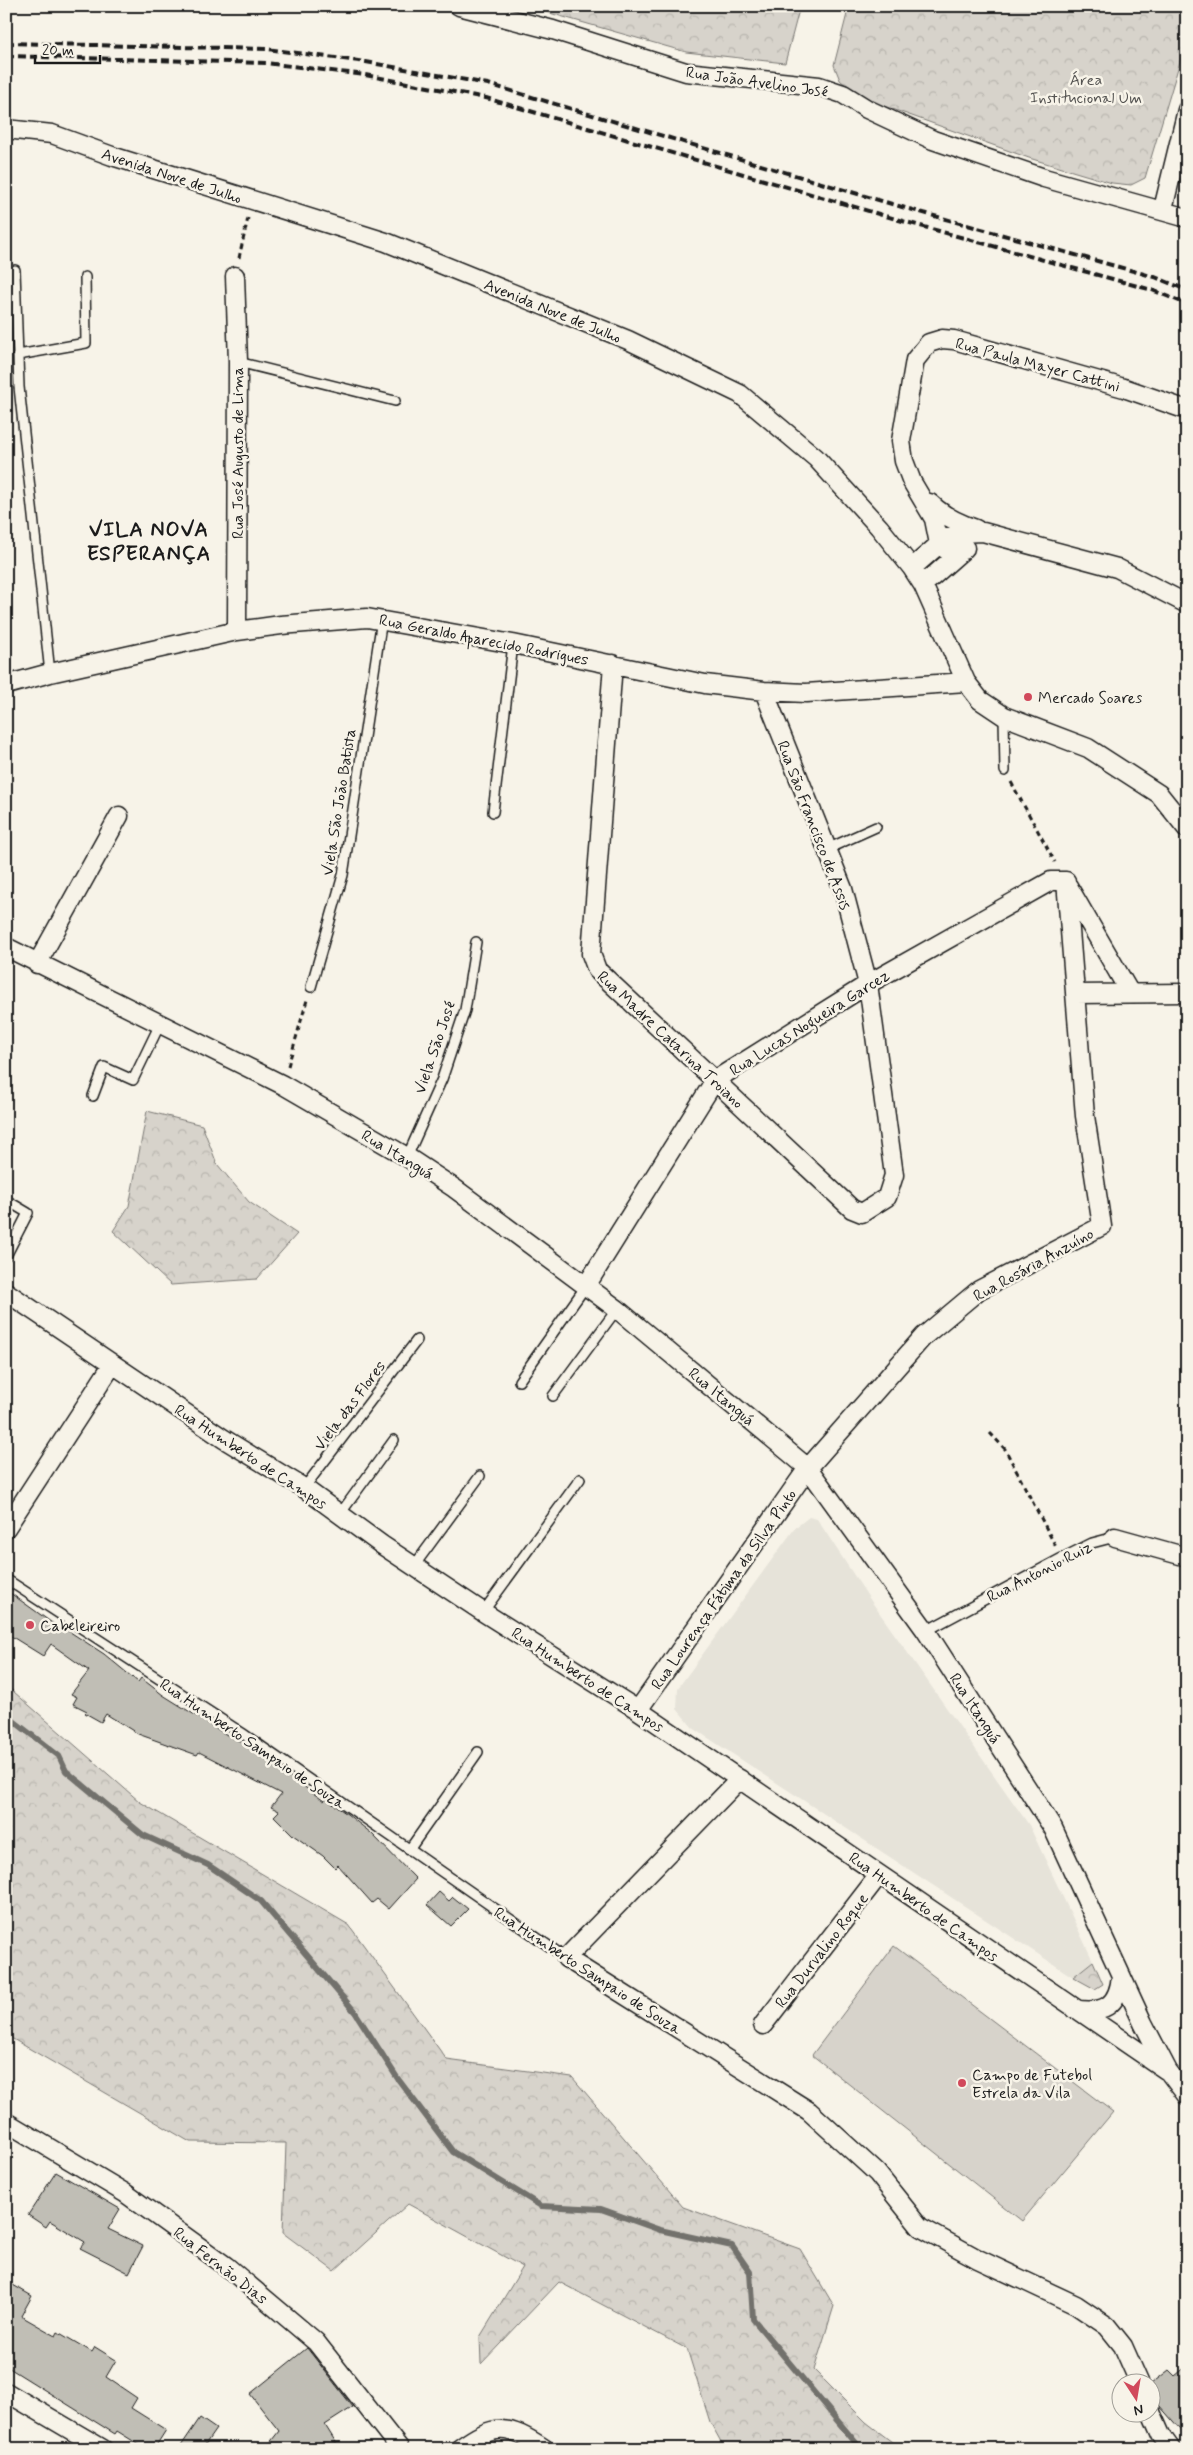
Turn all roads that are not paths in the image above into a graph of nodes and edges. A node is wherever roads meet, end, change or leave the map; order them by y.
1 (459, 6) edge
2 (1187, 110) edge
3 (6, 129) edge
4 (1163, 209) junction
5 (1187, 218) edge
6 (15, 270) dead end
7 (235, 276) dead end
8 (85, 278) dead end
9 (18, 355) junction
10 (238, 362) junction
11 (395, 401) dead end
12 (1187, 410) edge
13 (922, 495) junction
14 (984, 532) junction
15 (1014, 539) junction
16 (939, 544) junction
17 (963, 550) junction
18 (912, 568) junction
19 (923, 585) junction
20 (1187, 604) edge
21 (382, 620) junction
22 (237, 631) junction
23 (513, 644) junction
24 (613, 664) junction
25 (50, 673) junction
26 (966, 682) junction
27 (6, 685) edge
28 (764, 691) junction
29 (1004, 716) junction
30 (1004, 771) road end
31 (493, 812) dead end
32 (119, 816) dead end
33 (876, 827) dead end
34 (1187, 829) edge
35 (827, 849) junction
36 (1066, 881) junction
37 (476, 942) dead end
38 (6, 947) edge
39 (37, 964) junction
40 (868, 984) junction
41 (311, 987) road end
42 (1130, 993) junction
43 (1187, 993) edge
44 (1075, 994) junction
45 (160, 1024) junction
46 (715, 1080) junction
47 (93, 1096) dead end
48 (407, 1157) junction
49 (6, 1200) edge
50 (862, 1213) joint
51 (6, 1256) edge
52 (586, 1286) junction
53 (6, 1292) edge
54 (617, 1309) junction
55 (417, 1340) dead end
56 (112, 1366) junction
57 (520, 1381) dead end
58 (553, 1396) dead end
59 (394, 1440) dead end
60 (808, 1468) junction
61 (480, 1476) dead end
62 (580, 1479) dead end
63 (304, 1488) junction
64 (340, 1514) junction
65 (6, 1528) edge
66 (1116, 1537) joint
67 (1187, 1557) edge
68 (414, 1566) junction
69 (6, 1579) edge
70 (483, 1612) junction
71 (926, 1631) junction
72 (638, 1710) junction
73 (478, 1752) dead end
74 (740, 1779) junction
75 (409, 1850) junction
76 (879, 1875) junction
77 (566, 1958) junction
78 (1121, 1976) junction
79 (1074, 2009) junction
80 (763, 2026) dead end
81 (1168, 2071) junction
82 (1187, 2096) edge
83 (6, 2122) edge
84 (1135, 2372) edge
85 (6, 2392) edge
86 (1155, 2422) edge
87 (460, 2448) edge
88 (103, 2449) edge
89 (400, 2449) edge
90 (545, 2449) edge
91 (1172, 2449) edge

1 - 4 street, Rua João Avelino José
2 - 4 street
3 - 18 street, Avenida Nove de Julho
4 - 5 street, Rua João Avelino José
6 - 9 lane
7 - 10 street, Rua José Augusto de Lima
8 - 9 lane
9 - 25 lane
10 - 11 lane
10 - 22 street, Rua José Augusto de Lima
12 - 13 street, Rua Paula Mayer Cattini
13 - 14 street, Rua Paula Mayer Cattini
13 - 16 street, Rua Paula Mayer Cattini
14 - 15 street
14 - 16 street
15 - 17 street
15 - 20 street
16 - 17 street
16 - 18 street
17 - 19 street
18 - 19 street, Avenida Nove de Julho
19 - 26 street, Avenida Nove de Julho
21 - 22 street, Rua Geraldo Aparecido Rodrigues
21 - 23 street, Rua Geraldo Aparecido Rodrigues
21 - 41 lane, Viela São João Batista
22 - 25 street, Rua Geraldo Aparecido Rodrigues
23 - 24 street, Rua Geraldo Aparecido Rodrigues
23 - 31 lane
24 - 28 street, Rua Geraldo Aparecido Rodrigues
24 - 46 street, Rua Madre Catarina Troiano
25 - 27 street, Rua Geraldo Aparecido Rodrigues
26 - 28 street, Rua Geraldo Aparecido Rodrigues
26 - 29 street, Avenida Nove de Julho
28 - 35 street, Rua São Francisco de Assis
29 - 30 lane
29 - 34 street, Avenida Nove de Julho
32 - 39 street
33 - 35 lane
35 - 40 street, Rua São Francisco de Assis
36 - 40 street, Rua Lucas Nogueira Garcez
36 - 42 street
36 - 44 street, Rua Rosária Anzuíno
37 - 48 lane, Viela São José
38 - 39 street, Rua Itanguá
39 - 45 street, Rua Itanguá
40 - 46 street, Rua Lucas Nogueira Garcez
40 - 50 street, Rua São Francisco de Assis
42 - 43 street
42 - 44 street
44 - 60 street, Rua Rosária Anzuíno
45 - 47 lane
45 - 48 street, Rua Itanguá
46 - 50 street, Rua Madre Catarina Troiano
46 - 52 street, Rua Lucas Nogueira Garcez
48 - 52 street, Rua Itanguá
49 - 51 lane
52 - 54 street, Rua Itanguá
52 - 57 lane
53 - 56 street, Rua Humberto de Campos
54 - 58 lane
54 - 60 street, Rua Itanguá
55 - 63 lane, Viela das Flores
56 - 63 street, Rua Humberto de Campos
56 - 65 street
59 - 64 lane
60 - 71 street, Rua Itanguá
60 - 72 street, Rua Lourença Fátima da Silva Pinto
61 - 68 lane
62 - 70 lane
63 - 64 street, Rua Humberto de Campos
64 - 68 street, Rua Humberto de Campos
66 - 67 street, Rua Antonio Ruiz
66 - 71 lane, Rua Antonio Ruiz
68 - 70 street, Rua Humberto de Campos
69 - 75 lane, Rua Humberto Sampaio de Souza
70 - 72 street, Rua Humberto de Campos
71 - 78 street, Rua Itanguá
72 - 74 street, Rua Humberto de Campos
73 - 75 lane
74 - 76 street, Rua Humberto de Campos
74 - 77 street
75 - 77 lane, Rua Humberto Sampaio de Souza
76 - 79 street, Rua Humberto de Campos
76 - 80 street, Rua Durvalino Roque
77 - 84 street, Rua Humberto Sampaio de Souza
78 - 79 street
78 - 81 street, Rua Itanguá
79 - 81 street, Rua Humberto de Campos
81 - 82 street, Rua Itanguá
83 - 89 street, Rua Fernão Dias
85 - 88 street
86 - 91 street
87 - 90 street

